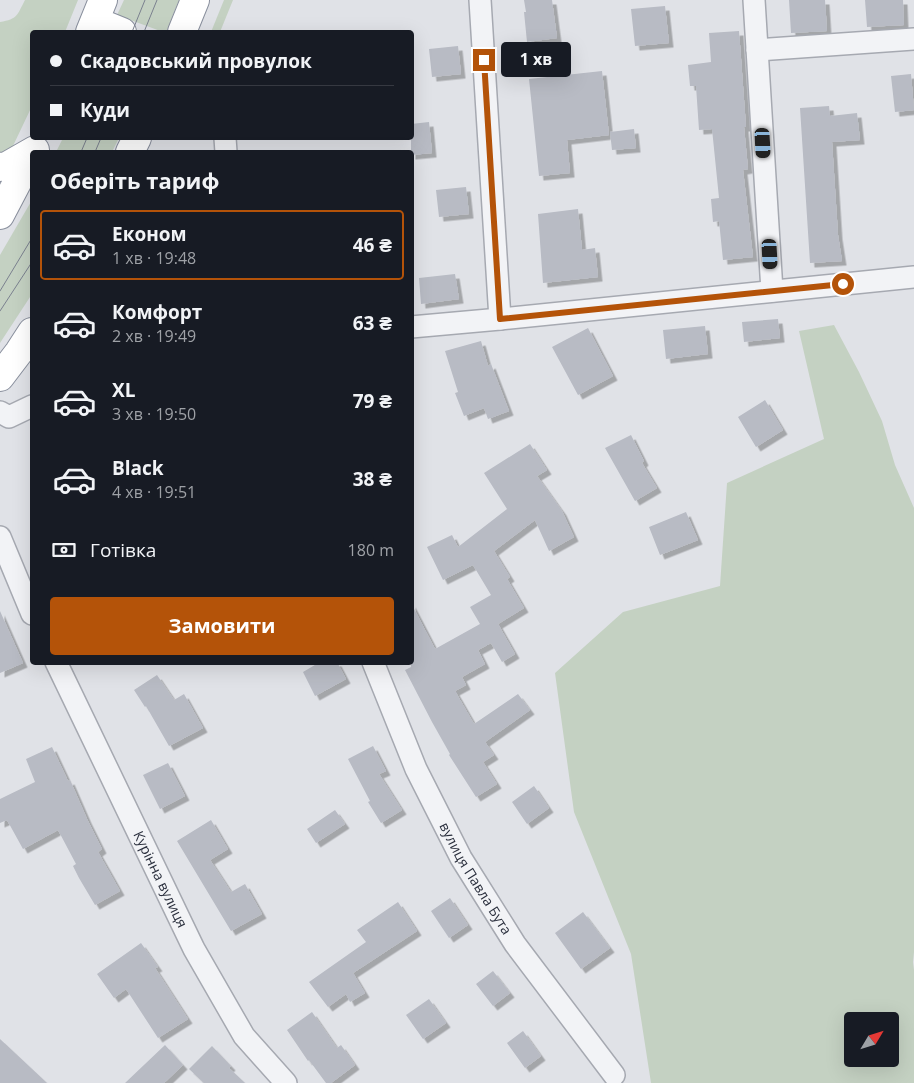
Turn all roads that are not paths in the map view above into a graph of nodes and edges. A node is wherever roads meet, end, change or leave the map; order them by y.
1 (195, 0) edge
2 (480, 0) edge
3 (754, 0) edge
4 (96, 18) edge
5 (118, 30) edge
6 (183, 30) edge
7 (914, 39) edge
8 (757, 50) junction
9 (30, 152) edge
10 (30, 158) edge
11 (0, 167) edge
12 (0, 215) edge
13 (914, 277) edge
14 (772, 291) junction
15 (500, 319) junction
16 (414, 327) edge
17 (30, 335) edge
18 (0, 377) edge
19 (30, 407) edge
20 (0, 412) edge
21 (0, 537) edge
22 (30, 609) edge
23 (57, 665) edge
24 (374, 665) edge
25 (614, 1075) dead end
26 (286, 1083) edge

1 - 6 highway
2 - 15 street
3 - 8 street
4 - 5 highway
7 - 8 street
8 - 14 street
9 - 11 highway
10 - 12 highway
13 - 14 street
14 - 15 street
15 - 16 street
17 - 18 highway
19 - 20 street
21 - 22 street
23 - 26 street, Курінна вулиця
24 - 25 street, вулиця Павла Бута

